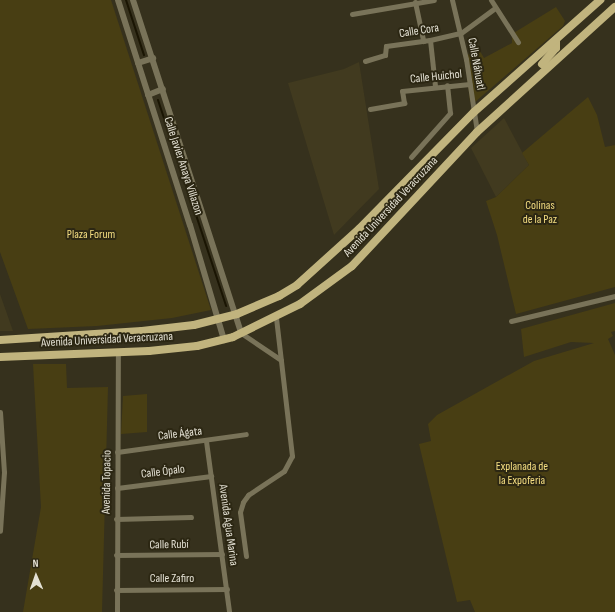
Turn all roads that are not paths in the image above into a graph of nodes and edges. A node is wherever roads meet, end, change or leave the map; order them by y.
1 (118, 0) edge
2 (133, 0) edge
3 (434, 0) edge
4 (452, 0) edge
5 (491, 0) edge
6 (600, 0) edge
7 (415, 2) junction
8 (615, 7) edge
9 (495, 8) junction
10 (352, 14) dead end
11 (460, 33) junction
12 (430, 40) junction
13 (423, 41) junction
14 (556, 41) junction
15 (518, 42) dead end
16 (152, 58) junction
17 (365, 61) dead end
18 (138, 63) junction
19 (542, 71) junction
20 (470, 84) junction
21 (447, 85) junction
22 (436, 86) junction
23 (163, 89) junction
24 (148, 95) junction
25 (370, 109) dead end
26 (474, 112) junction
27 (478, 132) junction
28 (411, 157) dead end
29 (615, 296) edge
30 (237, 314) junction
31 (276, 317) junction
32 (218, 320) junction
33 (512, 321) dead end
34 (242, 334) junction
35 (0, 340) edge
36 (224, 340) junction
37 (118, 353) junction
38 (0, 357) edge
39 (281, 360) junction
40 (0, 412) edge
41 (1, 420) edge
42 (246, 434) dead end
43 (206, 440) junction
44 (117, 452) junction
45 (211, 476) junction
46 (117, 488) junction
47 (191, 517) dead end
48 (116, 519) junction
49 (0, 531) edge
50 (222, 554) junction
51 (116, 556) junction
52 (246, 556) dead end
53 (227, 589) junction
54 (116, 590) junction
55 (117, 612) edge
56 (229, 612) edge

1 - 18 street, Calle Javier Anaya Villazon
2 - 16 street, Calle Javier Anaya Villazon
3 - 7 street
4 - 11 street, Calle Náhuatl
5 - 9 street
6 - 14 main road, Avenida Universidad Veracruzana
7 - 10 street
7 - 13 street
8 - 19 main road, Avenida Universidad Veracruzana
9 - 11 street
9 - 15 street
11 - 12 street, Calle Cora
11 - 20 street, Calle Náhuatl
12 - 13 street, Calle Cora
12 - 22 street
13 - 17 street, Calle Cora
14 - 19 main road
14 - 26 main road, Avenida Universidad Veracruzana
16 - 18 street
16 - 23 street, Calle Javier Anaya Villazon
18 - 24 street, Calle Javier Anaya Villazon
19 - 27 main road, Avenida Universidad Veracruzana
20 - 21 street, Calle Huichol
20 - 26 street, Calle Náhuatl
21 - 22 street, Calle Huichol
21 - 28 street
22 - 25 street, Calle Huichol
23 - 24 street
23 - 30 street, Calle Javier Anaya Villazon
24 - 32 street, Calle Javier Anaya Villazon
26 - 27 street, Calle Náhuatl
26 - 30 main road, Avenida Universidad Veracruzana
27 - 31 main road, Avenida Universidad Veracruzana
29 - 33 street
30 - 32 main road, Avenida Universidad Veracruzana
30 - 34 street, Calle Javier Anaya Villazon
31 - 34 main road, Avenida Universidad Veracruzana
31 - 39 street
32 - 35 main road, Avenida Universidad Veracruzana
32 - 36 street, Calle Javier Anaya Villazon
34 - 36 main road, Avenida Universidad Veracruzana
34 - 39 street
36 - 37 main road, Avenida Universidad Veracruzana
37 - 38 main road, Avenida Universidad Veracruzana
37 - 44 street, Avenida Topacio
39 - 52 street
40 - 41 street
41 - 49 street
42 - 43 street, Calle Ágata
43 - 44 street, Calle Ágata
43 - 45 street, Avenida Agua Marina
44 - 46 street, Avenida Topacio
45 - 46 street, Calle Ópalo
45 - 50 street, Avenida Agua Marina
46 - 48 street, Avenida Topacio
47 - 48 street
48 - 51 street, Avenida Topacio
50 - 51 street, Calle Rubí
50 - 53 street, Avenida Agua Marina
51 - 54 street, Avenida Topacio
53 - 54 street, Calle Zafiro
53 - 56 street, Avenida Agua Marina
54 - 55 street, Avenida Topacio

